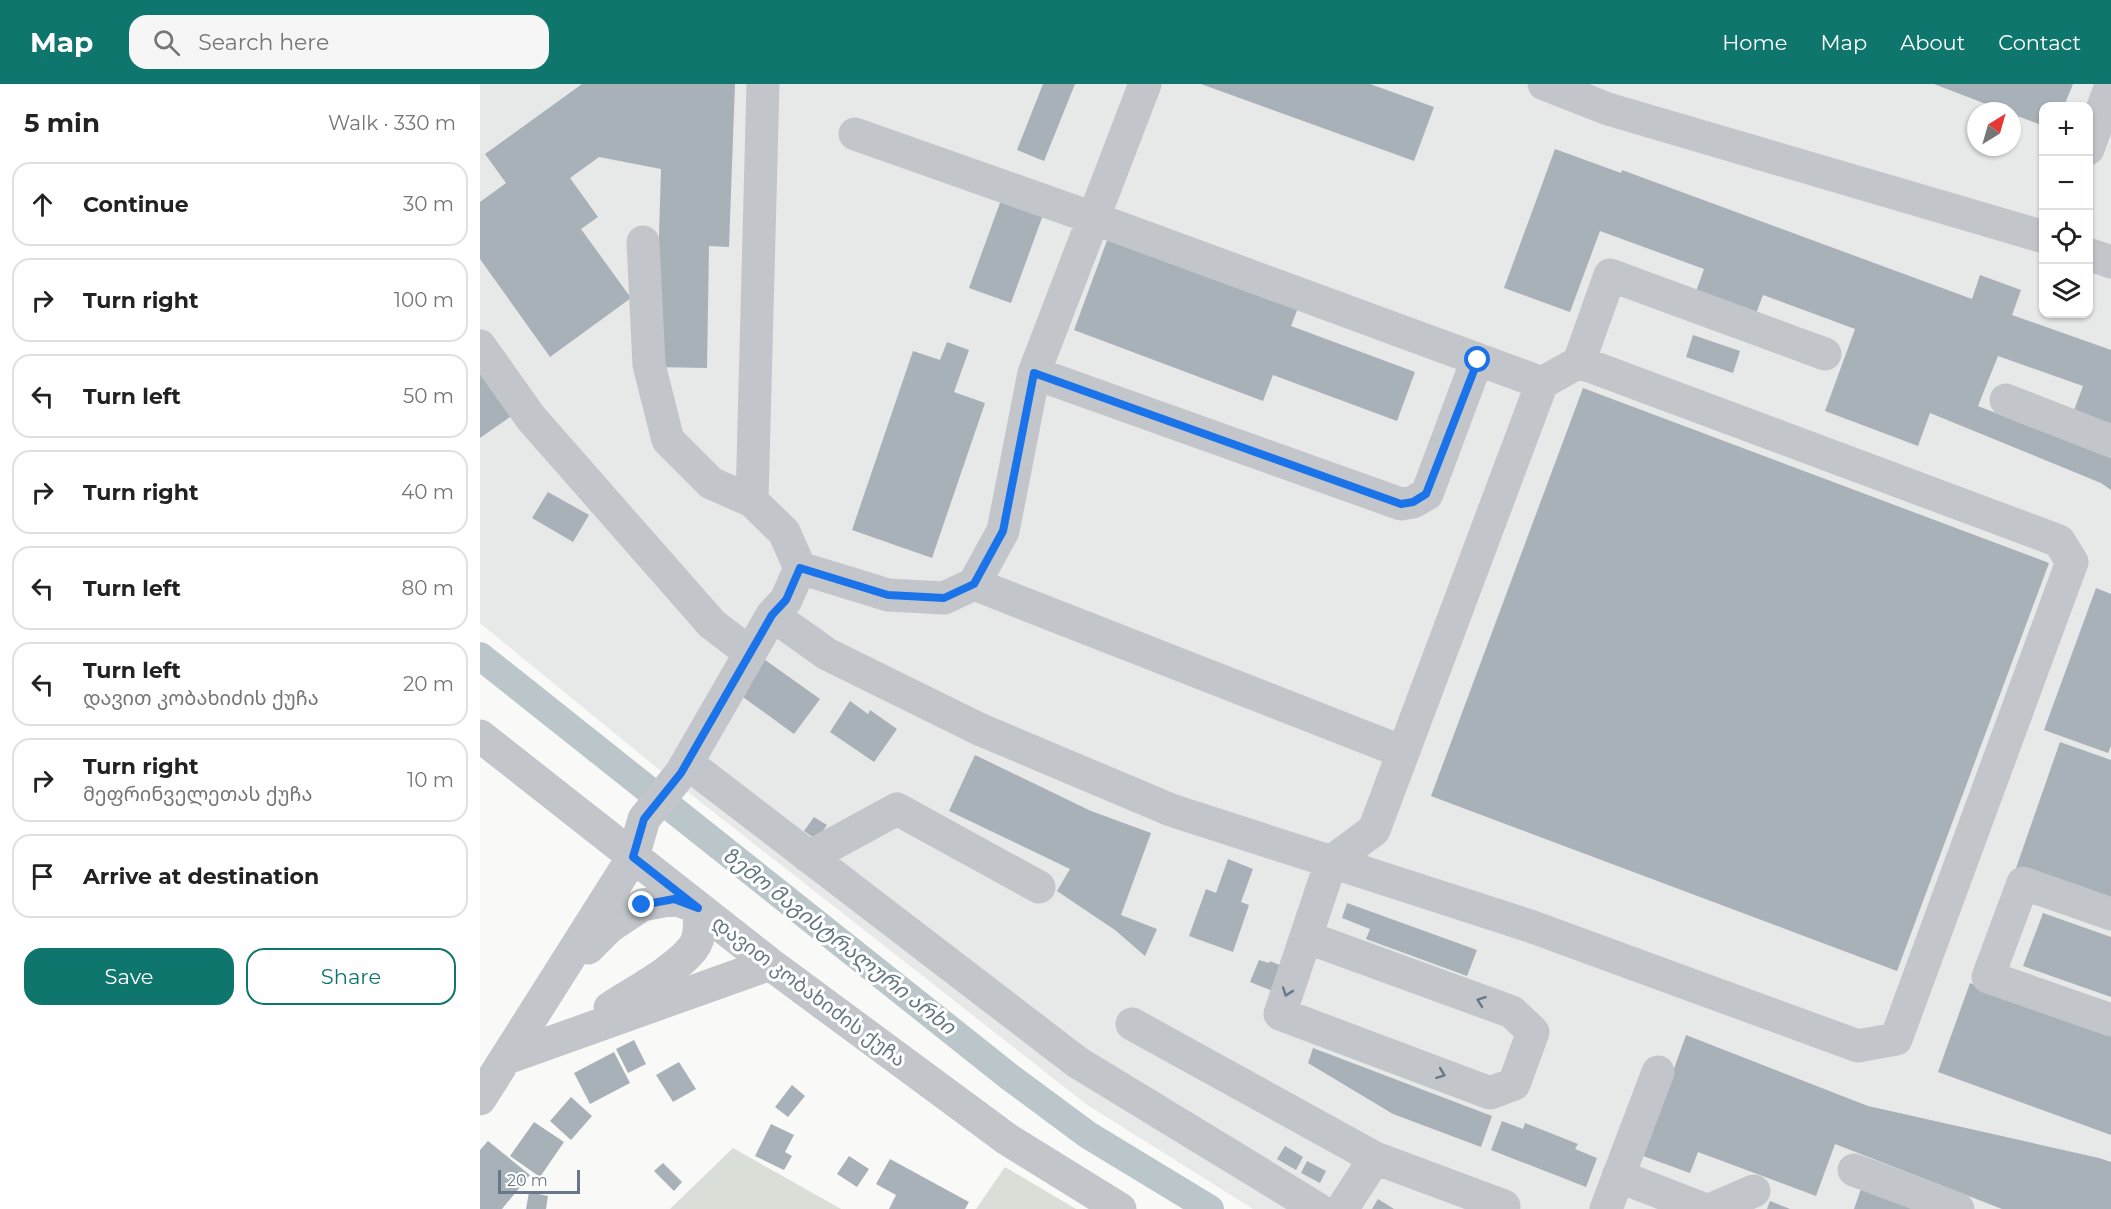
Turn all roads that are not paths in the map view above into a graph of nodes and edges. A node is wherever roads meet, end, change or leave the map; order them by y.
1 (763, 84) edge
2 (1145, 84) edge
3 (1544, 84) edge
4 (2111, 85) edge
5 (855, 134) dead end
6 (2093, 135) edge
7 (1093, 218) junction
8 (2039, 236) edge
9 (643, 242) dead end
10 (2093, 256) edge
11 (2111, 262) edge
12 (480, 346) edge
13 (1825, 354) dead end
14 (1478, 360) junction
15 (1579, 362) junction
16 (1034, 373) junction
17 (1542, 383) junction
18 (2006, 400) dead end
19 (2111, 441) edge
20 (752, 501) junction
21 (800, 568) junction
22 (974, 584) junction
23 (772, 615) junction
24 (750, 653) junction
25 (480, 736) edge
26 (1403, 752) junction
27 (684, 768) junction
28 (809, 856) junction
29 (633, 857) junction
30 (1331, 862) junction
31 (1039, 886) dead end
32 (698, 908) junction
33 (2111, 914) edge
34 (1306, 937) junction
35 (770, 964) junction
36 (559, 976) junction
37 (2111, 1020) edge
38 (1132, 1024) dead end
39 (564, 1038) junction
40 (507, 1058) junction
41 (1658, 1072) dead end
42 (480, 1099) edge
43 (1375, 1158) junction
44 (1854, 1170) dead end
45 (1618, 1176) junction
46 (1755, 1191) dead end
47 (1504, 1206) dead end
48 (1120, 1209) edge
49 (1318, 1209) edge
50 (1342, 1209) edge
51 (1606, 1209) edge
52 (1703, 1209) edge
53 (1712, 1209) edge
54 (1958, 1209) edge

1 - 20 street
2 - 7 street
3 - 8 street
4 - 6 street
5 - 7 street
7 - 14 street
7 - 16 street
9 - 20 street
10 - 11 street
12 - 24 street
13 - 15 street
14 - 16 street
14 - 17 street
15 - 17 street
15 - 30 street
16 - 22 street
17 - 26 street
18 - 19 street
20 - 21 street
21 - 22 street
21 - 23 street
22 - 26 street
23 - 24 street
23 - 30 street
24 - 27 street
25 - 29 street, დავით კობახიძის ქუჩა
26 - 30 street
27 - 28 street
27 - 29 street
28 - 31 street
28 - 49 street
29 - 32 street, დავით კობახიძის ქუჩა
29 - 36 street
30 - 34 street
32 - 35 street, დავით კობახიძის ქუჩა
32 - 36 street
32 - 39 street
33 - 37 street
34 -> 34 street
35 - 39 street
35 - 48 street, დავით კობახიძის ქუჩა
36 - 40 street
38 - 43 street
39 - 40 street
40 - 42 street
41 - 45 street
43 - 47 street
43 - 50 street
44 - 54 street
45 - 51 street
45 - 52 street
46 - 53 street

